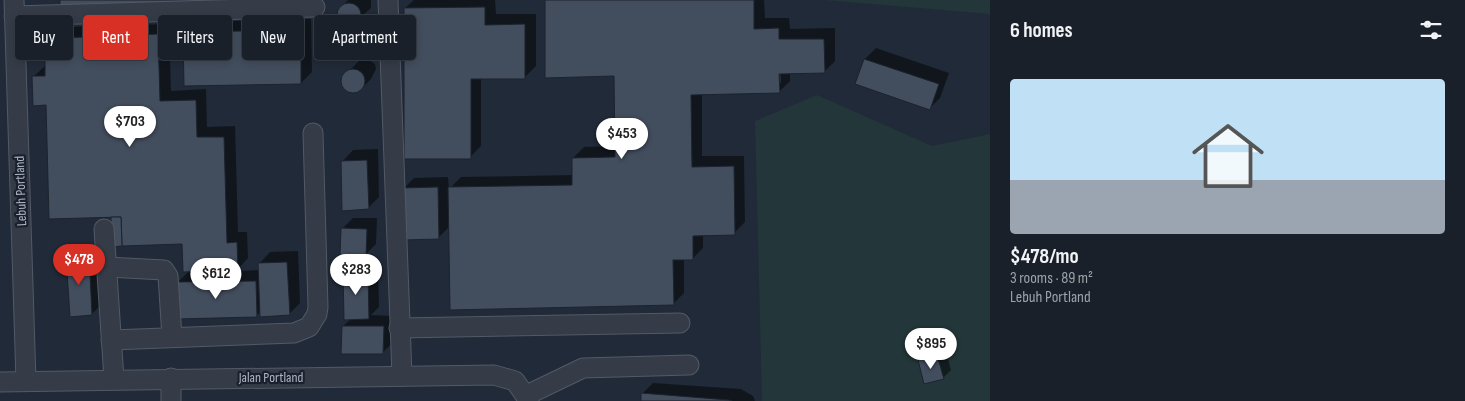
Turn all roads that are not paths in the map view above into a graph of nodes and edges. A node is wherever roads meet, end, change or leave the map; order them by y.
1 (388, 0) edge
2 (315, 7) dead end
3 (14, 8) edge
4 (313, 133) dead end
5 (104, 230) dead end
6 (107, 267) junction
7 (680, 323) dead end
8 (399, 328) junction
9 (172, 337) junction
10 (111, 340) junction
11 (690, 365) dead end
12 (402, 376) junction
13 (171, 378) junction
14 (114, 379) junction
15 (26, 381) junction
16 (0, 382) edge
17 (528, 398) edge
18 (171, 401) edge

1 - 8 street
2 - 3 street
3 - 15 street, Lebuh Portland
4 - 9 street
5 - 6 street
6 - 9 street
6 - 10 street
7 - 8 street
8 - 12 street
9 - 10 street
10 - 14 street
11 - 17 street
12 - 13 street, Jalan Portland
12 - 17 street, Jalan Portland
13 - 14 street, Jalan Portland
13 - 18 street
14 - 15 street, Jalan Portland
15 - 16 street, Jalan Portland

